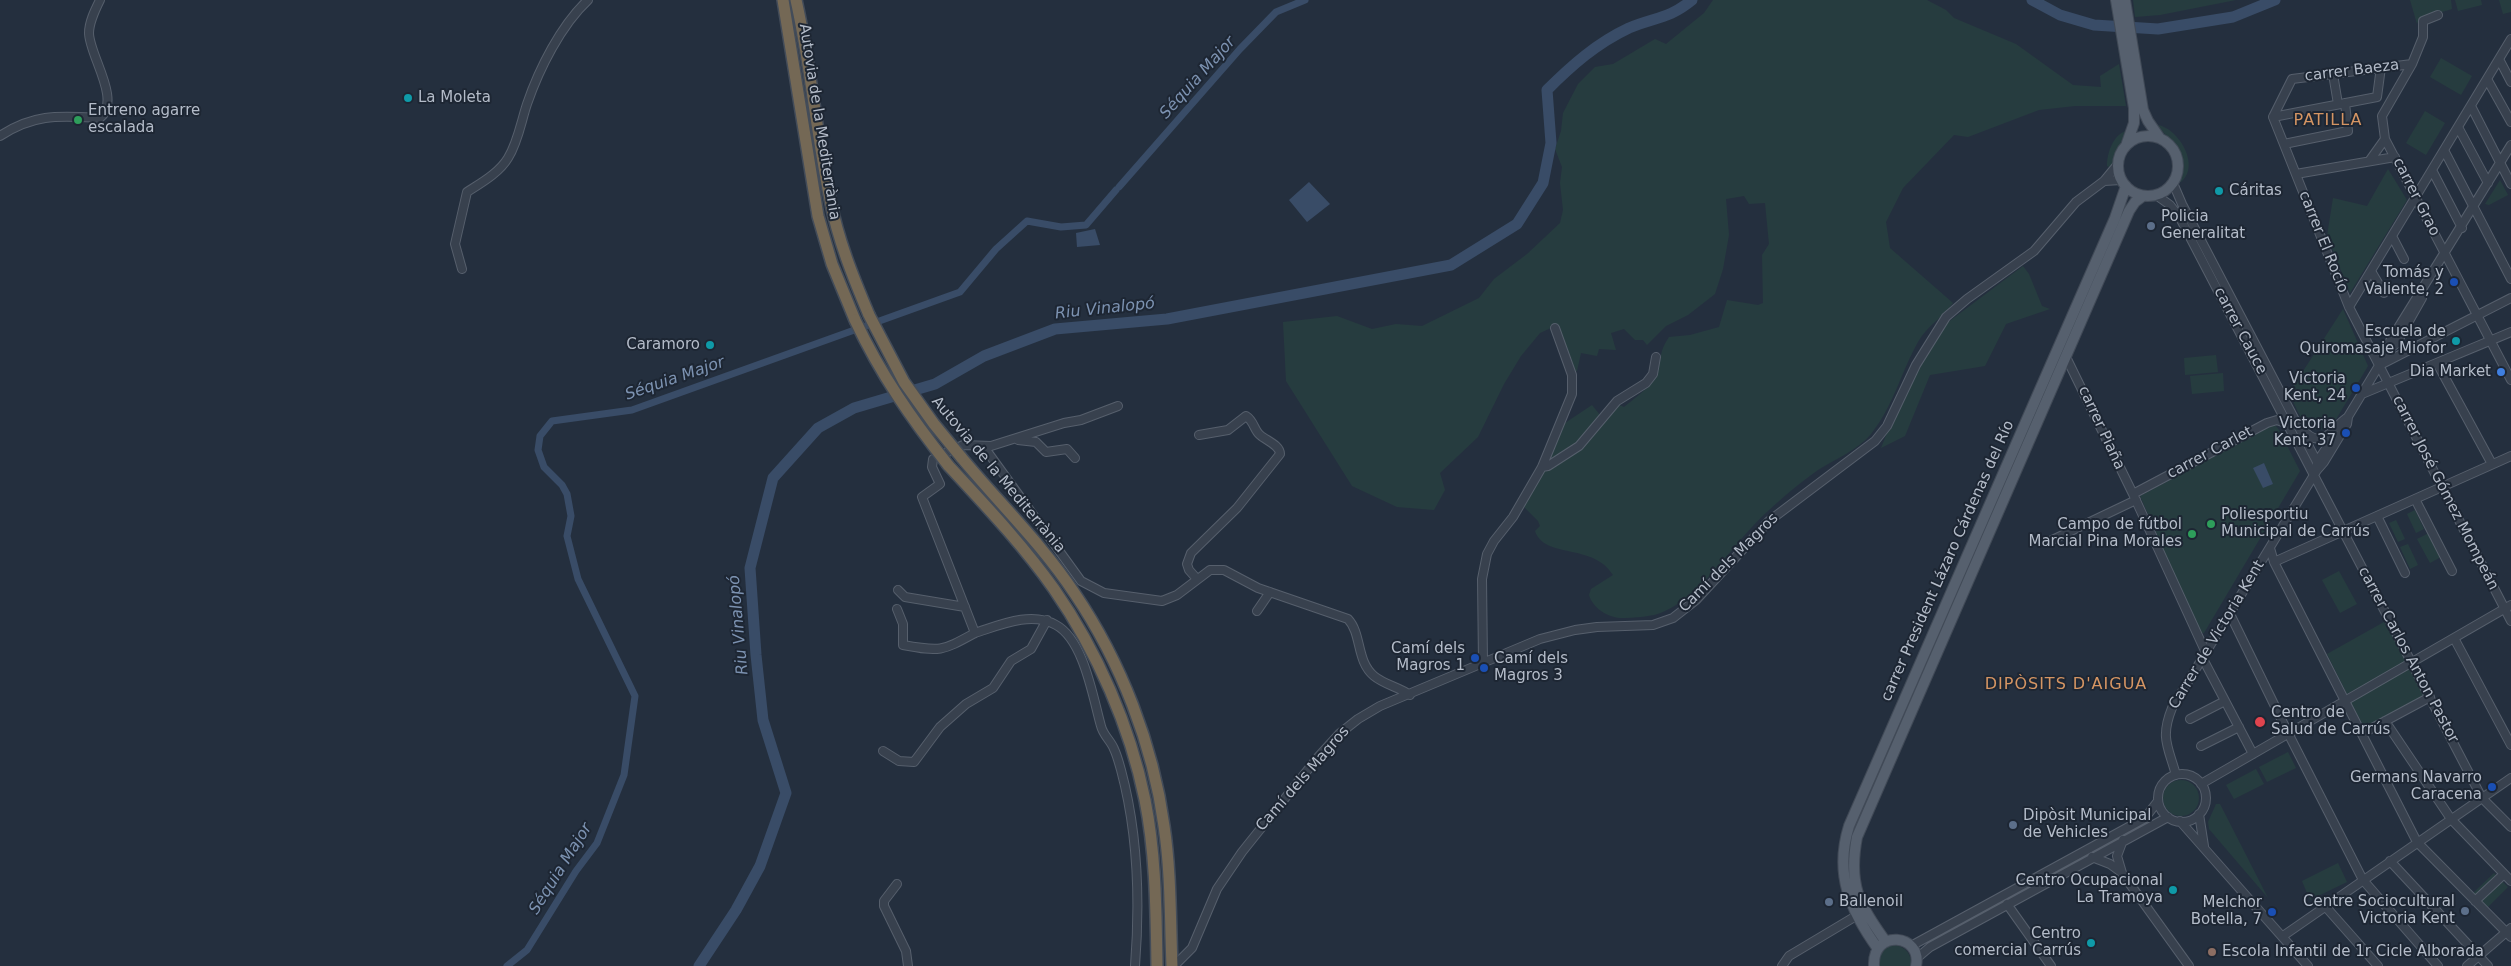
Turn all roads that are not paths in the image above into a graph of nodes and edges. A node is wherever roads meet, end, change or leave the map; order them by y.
1 (100, 0) edge
2 (588, 0) edge
3 (783, 0) edge
4 (796, 0) edge
5 (2116, 0) edge
6 (2125, 0) edge
7 (2438, 15) dead end
8 (2511, 39) edge
9 (2499, 59) junction
10 (2412, 64) junction
11 (2381, 68) junction
12 (2334, 74) junction
13 (2487, 79) junction
14 (2511, 82) edge
15 (2341, 104) junction
16 (2471, 106) junction
17 (2273, 117) junction
18 (2511, 122) edge
19 (2458, 127) junction
20 (0, 136) edge
21 (2159, 137) junction
22 (2385, 139) junction
23 (2127, 143) junction
24 (2284, 144) junction
25 (2511, 145) edge
26 (2444, 150) junction
27 (2395, 157) junction
28 (2370, 160) junction
29 (2500, 163) junction
30 (2118, 164) junction
31 (2432, 170) junction
32 (2296, 174) junction
33 (2104, 180) junction
34 (2174, 182) junction
35 (2123, 183) junction
36 (2488, 183) junction
37 (2511, 184) edge
38 (2156, 195) junction
39 (2143, 196) junction
40 (2416, 196) junction
41 (2474, 207) junction
42 (2462, 228) junction
43 (2392, 236) junction
44 (2445, 255) junction
45 (2404, 259) dead end
46 (462, 269) dead end
47 (2371, 270) junction
48 (2511, 279) edge
49 (2384, 293) dead end
50 (2511, 298) edge
51 (2349, 307) junction
52 (2478, 316) junction
53 (1556, 328) dead end
54 (2511, 332) edge
55 (2491, 340) junction
56 (2393, 346) junction
57 (2406, 352) junction
58 (1656, 357) dead end
59 (2066, 358) junction
60 (2438, 363) junction
61 (2380, 365) junction
62 (2511, 380) edge
63 (2389, 384) junction
64 (2362, 394) junction
65 (1118, 406) dead end
66 (2348, 417) junction
67 (2298, 423) junction
68 (2288, 424) junction
69 (1199, 435) dead end
70 (1015, 440) junction
71 (984, 447) junction
72 (2511, 456) edge
73 (1075, 458) dead end
74 (2492, 464) junction
75 (1542, 467) junction
76 (2316, 469) junction
77 (2442, 487) junction
78 (2134, 497) junction
79 (2415, 499) junction
80 (2378, 516) junction
81 (2343, 531) junction
82 (2050, 541) dead end
83 (2270, 548) junction
84 (2274, 562) junction
85 (2452, 571) dead end
86 (2406, 573) dead end
87 (1197, 579) junction
88 (898, 590) dead end
89 (1270, 592) junction
90 (965, 607) junction
91 (2508, 607) edge
92 (897, 609) dead end
93 (1257, 611) dead end
94 (2230, 614) junction
95 (1047, 620) junction
96 (2511, 621) edge
97 (976, 633) junction
98 (2454, 638) junction
99 (2205, 656) junction
100 (1483, 662) junction
101 (2412, 663) junction
102 (1410, 695) junction
103 (2430, 697) junction
104 (2347, 700) junction
105 (2225, 701) junction
106 (2190, 719) dead end
107 (2385, 721) junction
108 (2239, 727) junction
109 (2288, 733) junction
110 (2363, 733) junction
111 (2511, 745) edge
112 (2201, 746) dead end
113 (883, 751) dead end
114 (2253, 754) junction
115 (2176, 774) junction
116 (2511, 778) edge
117 (2201, 784) junction
118 (2482, 798) junction
119 (2158, 801) junction
120 (2199, 814) junction
121 (2168, 817) junction
122 (2451, 819) junction
123 (2180, 821) junction
124 (2511, 828) edge
125 (2123, 840) junction
126 (2418, 842) junction
127 (2204, 848) junction
128 (2092, 857) junction
129 (2390, 861) junction
130 (2122, 873) junction
131 (2504, 874) junction
132 (2363, 880) junction
133 (2511, 881) edge
134 (897, 884) dead end
135 (2475, 901) junction
136 (2007, 904) junction
137 (2325, 906) junction
138 (1856, 916) junction
139 (2509, 933) edge
140 (2283, 936) junction
141 (1882, 946) junction
142 (1911, 946) junction
143 (2479, 956) junction
144 (1916, 962) edge
145 (908, 966) edge
146 (1135, 966) edge
147 (1157, 966) edge
148 (1173, 966) edge
149 (1782, 966) edge
150 (1874, 966) edge
151 (2051, 966) edge
152 (2189, 966) edge
153 (2308, 966) edge
154 (2378, 966) edge
155 (2438, 966) edge
156 (2467, 966) edge
157 (2488, 966) edge

1 - 20 street
2 - 46 street
3 - 147 highway, Autovia de la Mediterrània, bridge
4 - 148 highway, Autovia de la Mediterrània, bridge
5 - 23 main road
6 - 21 main road
7 - 10 street, carrer Baeza
8 - 9 street
9 - 13 street
9 - 14 street
10 - 11 street, carrer Baeza
10 - 22 street
11 - 12 street, carrer Baeza
11 - 15 street
12 - 15 street
12 - 17 street, carrer Baeza
13 - 16 street
13 - 18 street
15 - 17 street
15 - 24 street
16 - 19 street
16 - 29 street
17 - 24 street, carrer El Rocío
19 - 26 street
19 - 36 street
21 - 23 main road
21 - 34 main road
22 - 27 street, carrer Grao
22 - 28 street
23 - 30 main road
24 - 32 street, carrer El Rocío
25 - 29 street, Carrer de Victoria Kent
26 - 31 street
26 - 41 street
27 - 28 street
27 - 40 street, carrer Grao
28 - 32 street
29 - 36 street, Carrer de Victoria Kent
29 - 37 street
30 - 33 street, Camí dels Magros
30 - 35 main road
31 - 40 street
31 - 42 street
32 - 51 street, carrer El Rocío
33 - 35 street
33 - 100 street, Camí dels Magros
34 - 38 main road
34 - 67 street, carrer Cauce
35 - 39 main road
35 - 138 main road, carrer President Lázaro Cárdenas del Río
36 - 41 street, Carrer de Victoria Kent
38 - 39 main road
38 - 68 street, carrer Cauce
39 - 59 main road, carrer President Lázaro Cárdenas del Río
40 - 43 street
40 - 44 street, carrer Grao
41 - 42 street, Carrer de Victoria Kent
41 - 48 street
42 - 44 street, Carrer de Victoria Kent
43 - 45 street
43 - 47 street
44 - 52 street, carrer Grao
44 - 56 street, Carrer de Victoria Kent
47 - 49 street
47 - 51 street
50 - 52 street
51 - 61 street, carrer El Rocío
52 - 55 street, carrer Grao
52 - 57 street
53 - 75 street
54 - 55 street
55 - 60 street
55 - 62 street, carrer Grao
56 - 57 street
56 - 61 street, Carrer de Victoria Kent
57 - 61 street
58 - 75 street
59 - 78 street, carrer Piaña
59 - 141 main road, carrer President Lázaro Cárdenas del Río
60 - 63 street
60 - 74 street
61 - 63 street, carrer José Gómez Mompeán
61 - 64 street, Carrer de Victoria Kent
63 - 64 street
63 - 77 street, carrer José Gómez Mompeán
64 - 66 street, Carrer de Victoria Kent
65 - 70 street
66 - 67 street, carrer Cauce
66 - 76 street, Carrer de Victoria Kent
67 - 76 street, carrer Cauce
68 - 76 street, carrer Cauce
68 - 78 street, carrer Carlet
69 - 87 street
70 - 71 street
70 - 73 street
71 - 87 street
71 - 90 street
72 - 74 street
74 - 77 street
75 - 100 street
76 - 81 street, carrer Carlos Anton Pastor
76 - 83 street, Carrer de Victoria Kent
77 - 79 street
77 - 91 street, carrer José Gómez Mompeán
78 - 82 street
78 - 99 street, carrer Piaña
79 - 80 street
79 - 85 street
80 - 81 street
80 - 86 street
81 - 84 street
81 - 101 street, carrer Carlos Anton Pastor
83 - 84 street
83 - 94 street, Carrer de Victoria Kent
84 - 104 street
87 - 89 street
88 - 90 street
89 - 93 street
89 - 102 street
90 - 97 street
91 - 96 street, carrer José Gómez Mompeán
91 - 98 street
92 - 97 street
94 - 99 street, Carrer de Victoria Kent
94 - 109 street
95 - 97 street
95 - 113 street
95 - 146 street
98 - 101 street
98 - 111 street
99 - 105 street, carrer Piaña
99 - 115 street, Carrer de Victoria Kent
100 - 102 street, Camí dels Magros
101 - 103 street, carrer Carlos Anton Pastor
101 - 104 street
102 - 148 street, Camí dels Magros
103 - 107 street
103 - 118 street, carrer Carlos Anton Pastor
104 - 109 street
104 - 110 street
105 - 106 street
105 - 108 street, carrer Piaña
107 - 110 street
107 - 122 street
108 - 112 street
108 - 114 street, carrer Piaña
109 - 114 street
109 - 132 street
110 - 126 street
114 - 117 street
115 - 117 street
115 - 119 street
116 - 118 street
117 - 120 street
118 - 122 street
118 - 124 street, carrer Carlos Anton Pastor
119 - 121 street
119 - 142 street
120 - 123 street
120 - 127 street
121 - 123 street
121 - 125 street
122 - 126 street
122 - 131 street
123 - 127 street
125 - 128 street
125 - 130 street
126 - 129 street
126 - 135 street
127 - 140 street
128 - 130 street
128 - 136 street
129 - 132 street
129 - 143 street
130 - 152 street
131 - 133 street
131 - 135 street
132 - 137 street
132 - 155 street
134 - 145 street
135 - 139 street
136 - 144 street
136 - 151 street
137 - 140 street
137 - 154 street
138 - 141 main road, carrer President Lázaro Cárdenas del Río
138 - 149 street
139 - 143 street
140 - 153 street
141 - 142 main road
141 - 150 main road
142 - 144 main road
143 - 156 street
143 - 157 street

